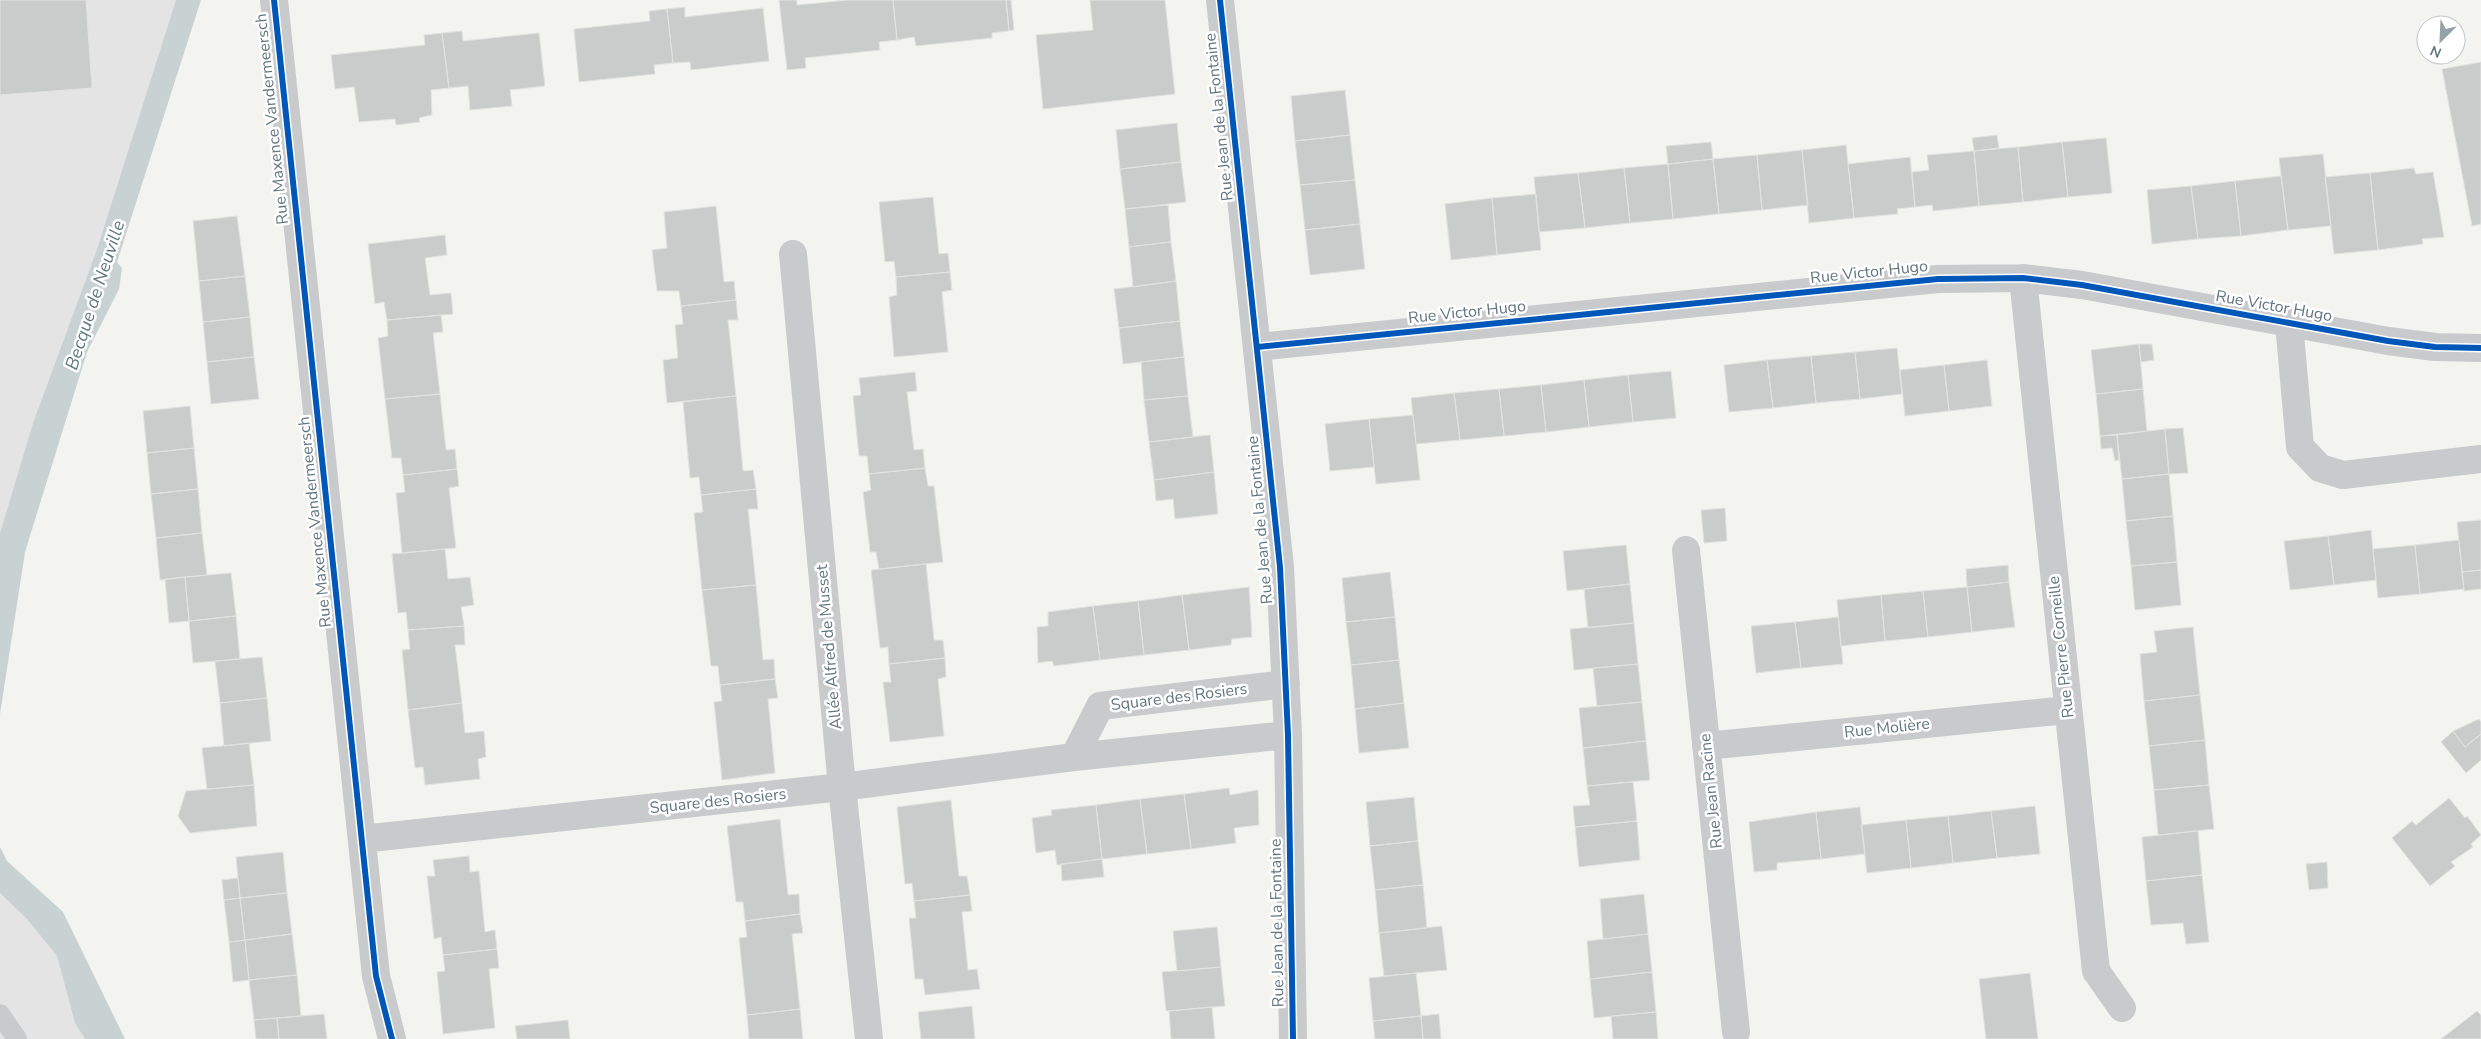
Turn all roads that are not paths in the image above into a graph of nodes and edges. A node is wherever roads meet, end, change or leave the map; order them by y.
1 (274, 0) edge
2 (1220, 0) edge
3 (793, 254) dead end
4 (2023, 278) junction
5 (2289, 323) junction
6 (1258, 347) junction
7 (2481, 348) edge
8 (2481, 459) edge
9 (1686, 550) dead end
10 (1286, 684) junction
11 (2067, 710) junction
12 (1288, 735) junction
13 (1706, 746) junction
14 (1074, 757) junction
15 (842, 787) junction
16 (362, 839) junction
17 (2122, 1008) dead end
18 (0, 1014) edge
19 (1736, 1032) dead end
20 (17, 1039) edge
21 (392, 1039) edge
22 (869, 1039) edge
23 (1293, 1039) edge

1 - 16 street, Rue Maxence Vandermeersch
2 - 6 street, Rue Jean de la Fontaine
3 - 15 street, Allée Alfred de Musset
4 - 5 street, Rue Victor Hugo
4 - 6 street, Rue Victor Hugo
4 - 11 street, Rue Pierre Corneille
5 - 7 street, Rue Victor Hugo
5 - 8 street
6 - 10 street, Rue Jean de la Fontaine
9 - 13 street, Rue Jean Racine
10 - 12 street, Rue Jean de la Fontaine
10 - 14 street, Square des Rosiers
11 - 13 street, Rue Molière
11 - 17 street, Rue Pierre Corneille
12 - 14 street, Square des Rosiers
12 - 23 street, Rue Jean de la Fontaine
13 - 19 street, Rue Jean Racine
14 - 15 street, Square des Rosiers
15 - 16 street, Square des Rosiers
15 - 22 street, Allée Alfred de Musset
16 - 21 street, Rue Maxence Vandermeersch
18 - 20 lane

